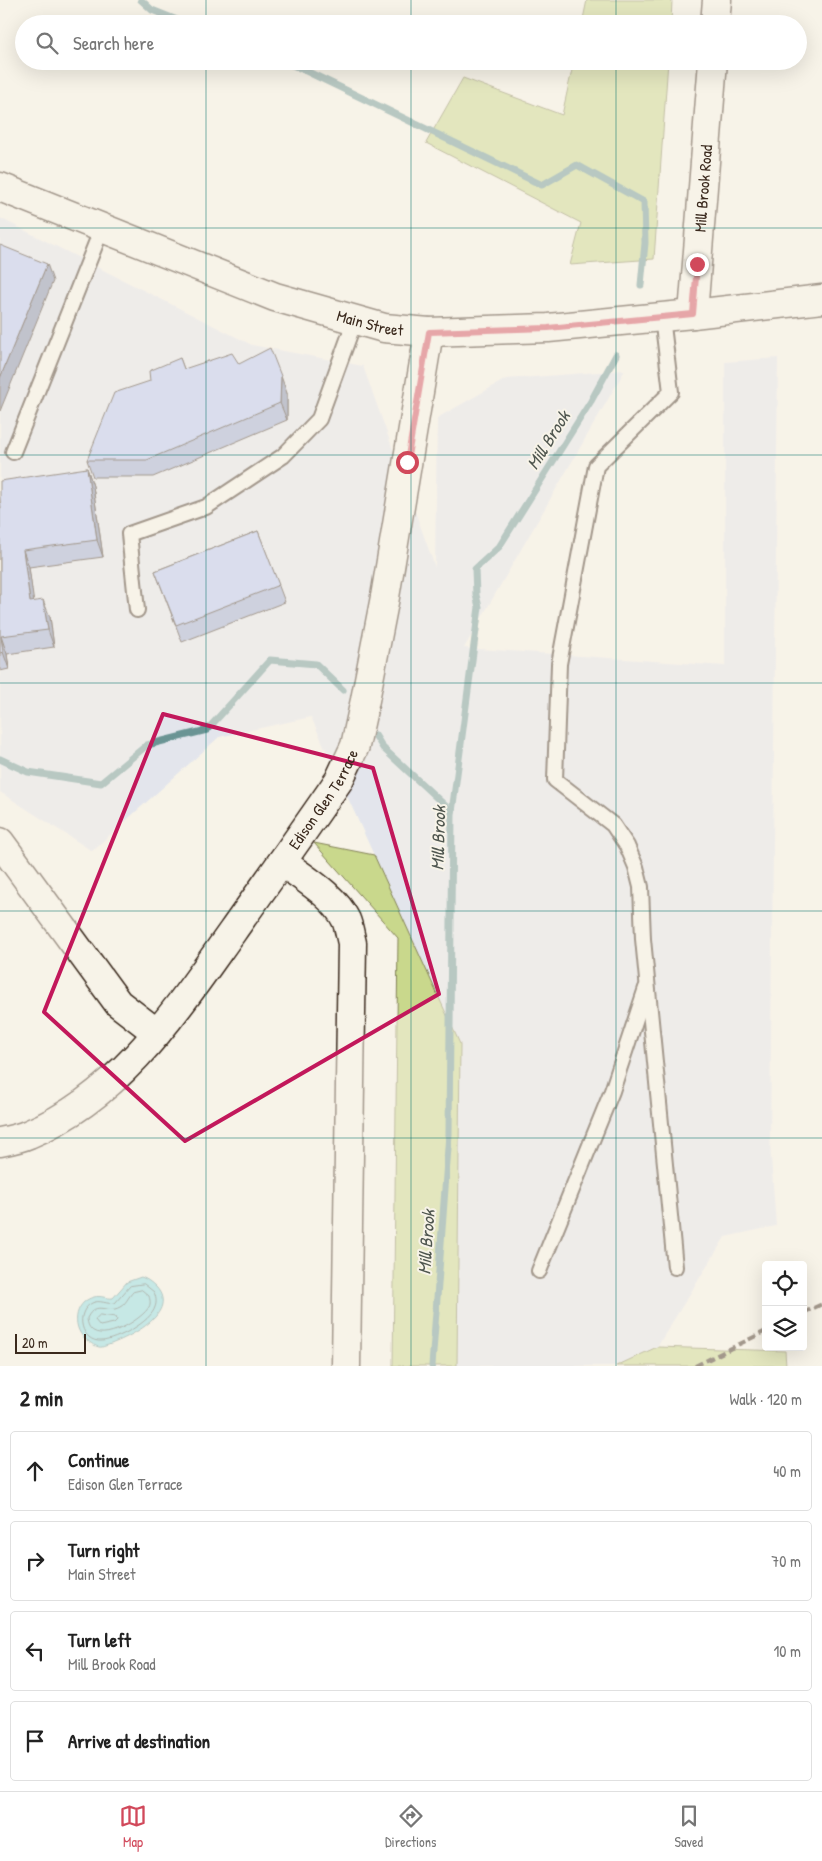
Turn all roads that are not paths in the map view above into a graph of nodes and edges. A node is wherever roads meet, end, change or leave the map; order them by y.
1 (717, 0) edge
2 (716, 15) edge
3 (712, 70) edge
4 (0, 187) edge
5 (102, 228) junction
6 (822, 299) edge
7 (693, 314) junction
8 (662, 317) junction
9 (355, 320) junction
10 (429, 332) junction
11 (13, 452) dead end
12 (137, 610) dead end
13 (0, 842) edge
14 (282, 862) junction
15 (648, 983) junction
16 (157, 1034) junction
17 (0, 1142) edge
18 (675, 1268) dead end
19 (539, 1271) dead end
20 (346, 1366) edge

1 - 2 street
3 - 7 street, Mill Brook Road
4 - 5 street, Main Street
5 - 9 street, Main Street
5 - 11 lane
6 - 7 street, Main Street
7 - 8 street, Main Street
8 - 10 street, Main Street
8 - 15 lane
9 - 10 street, Main Street
9 - 12 lane
10 - 14 street, Edison Glen Terrace
13 - 16 street
14 - 16 street, Edison Glen Terrace
14 - 20 street
15 - 18 lane
15 - 19 lane
16 - 17 street, Edison Glen Terrace

